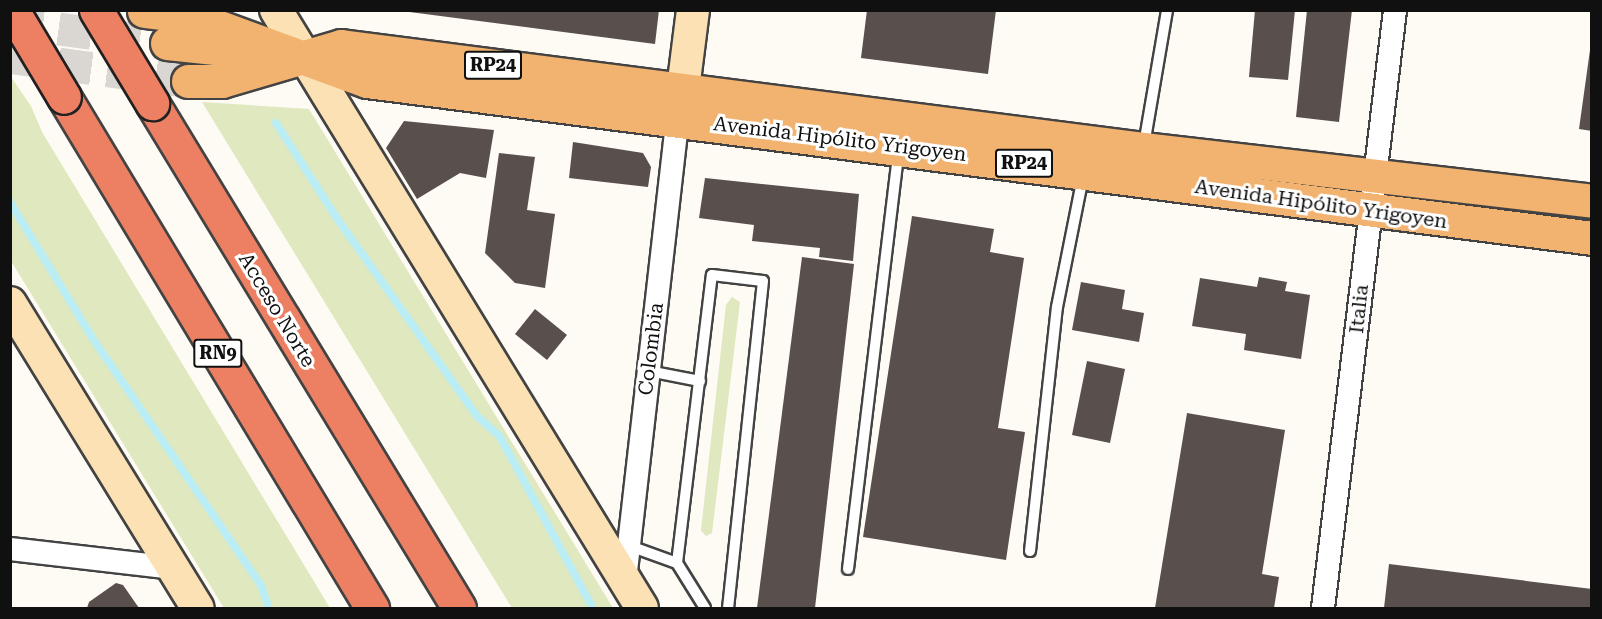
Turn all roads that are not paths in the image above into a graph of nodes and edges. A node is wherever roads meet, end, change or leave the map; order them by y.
1 (12, 10) edge
2 (96, 10) edge
3 (276, 10) edge
4 (693, 10) edge
5 (1167, 10) edge
6 (1395, 10) edge
7 (144, 11) edge
8 (167, 43) tunnel mouth
9 (305, 57) junction
10 (188, 81) tunnel mouth
11 (680, 104) junction
12 (899, 147) junction
13 (1144, 149) junction
14 (1084, 170) junction
15 (1375, 174) junction
16 (1592, 201) edge
17 (1369, 210) junction
18 (1592, 238) edge
19 (10, 303) edge
20 (649, 371) junction
21 (700, 381) junction
22 (615, 543) junction
23 (10, 549) edge
24 (1030, 551) dead end
25 (677, 563) junction
26 (174, 568) junction
27 (848, 569) dead end
28 (198, 609) edge
29 (372, 609) edge
30 (459, 609) edge
31 (642, 609) edge
32 (705, 609) edge
33 (728, 609) edge
34 (1323, 609) edge

1 - 29 highway, RN9, bridge
2 - 30 highway, Acceso Norte, bridge
3 - 9 street
4 - 11 street, Colombia
5 - 13 lane
6 - 15 street, Italia
7 - 9 main road, Avenida Hipólito Yrigoyen / RP24
8 - 9 main road, Avenida Hipólito Yrigoyen / RP24
9 - 10 main road
9 - 11 main road, Avenida Hipólito Yrigoyen / RP24
9 - 22 street
11 - 12 main road, Avenida Hipólito Yrigoyen / RP24
11 - 13 main road, Avenida Hipólito Yrigoyen / RP24
11 - 20 street, Colombia
12 - 14 main road, Avenida Hipólito Yrigoyen / RP24
12 - 27 lane
13 - 15 main road, Avenida Hipólito Yrigoyen / RP24
14 - 17 main road, Avenida Hipólito Yrigoyen / RP24
14 - 24 lane
15 - 16 main road, Avenida Hipólito Yrigoyen / RP24
15 - 17 street, Italia
17 - 18 main road, Avenida Hipólito Yrigoyen / RP24
17 - 34 street, Italia
19 - 26 street
20 - 21 lane
20 - 22 street, Colombia
21 - 25 lane
21 - 33 lane
22 - 25 lane
22 - 31 street
23 - 26 street
25 - 32 lane
26 - 28 street

